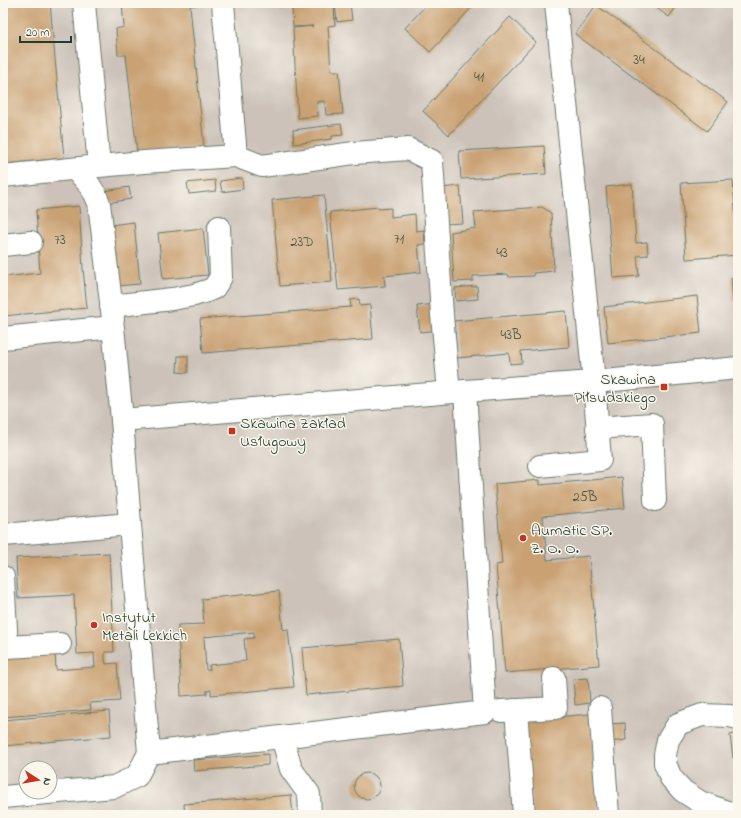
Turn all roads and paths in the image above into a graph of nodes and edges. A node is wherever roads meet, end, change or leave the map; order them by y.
1 (84, 3) edge
2 (223, 3) edge
3 (556, 3) edge
4 (236, 156) junction
5 (99, 166) junction
6 (74, 169) junction
7 (3, 176) edge
8 (219, 228) dead end
9 (31, 242) dead end
10 (3, 245) edge
11 (112, 316) junction
12 (3, 338) edge
13 (738, 368) edge
14 (594, 382) junction
15 (457, 391) junction
16 (122, 420) junction
17 (598, 428) junction
18 (540, 466) dead end
19 (656, 500) dead end
20 (130, 524) junction
21 (3, 535) edge
22 (3, 576) edge
23 (60, 644) dead end
24 (554, 678) dead end
25 (600, 708) dead end
26 (516, 710) junction
27 (485, 712) junction
28 (738, 718) edge
29 (282, 737) junction
30 (149, 753) junction
31 (3, 798) edge
32 (310, 815) edge
33 (524, 815) edge
34 (608, 815) edge
35 (735, 815) edge

1 - 5 street
2 - 4 street
3 - 14 street
4 - 5 street
4 - 15 street
5 - 6 street
6 - 7 street
6 - 11 street
8 - 11 street
9 - 10 street
11 - 12 street
11 - 16 street
13 - 14 street
14 - 15 street
14 - 17 street
15 - 16 street
15 - 27 street
16 - 20 street
17 - 18 street
17 - 19 street
20 - 21 street
20 - 30 street
22 - 23 street
24 - 26 street
25 - 34 street
26 - 27 street
26 - 33 street
27 - 29 street
28 - 35 street
29 - 30 street
29 - 32 street
30 - 31 street

